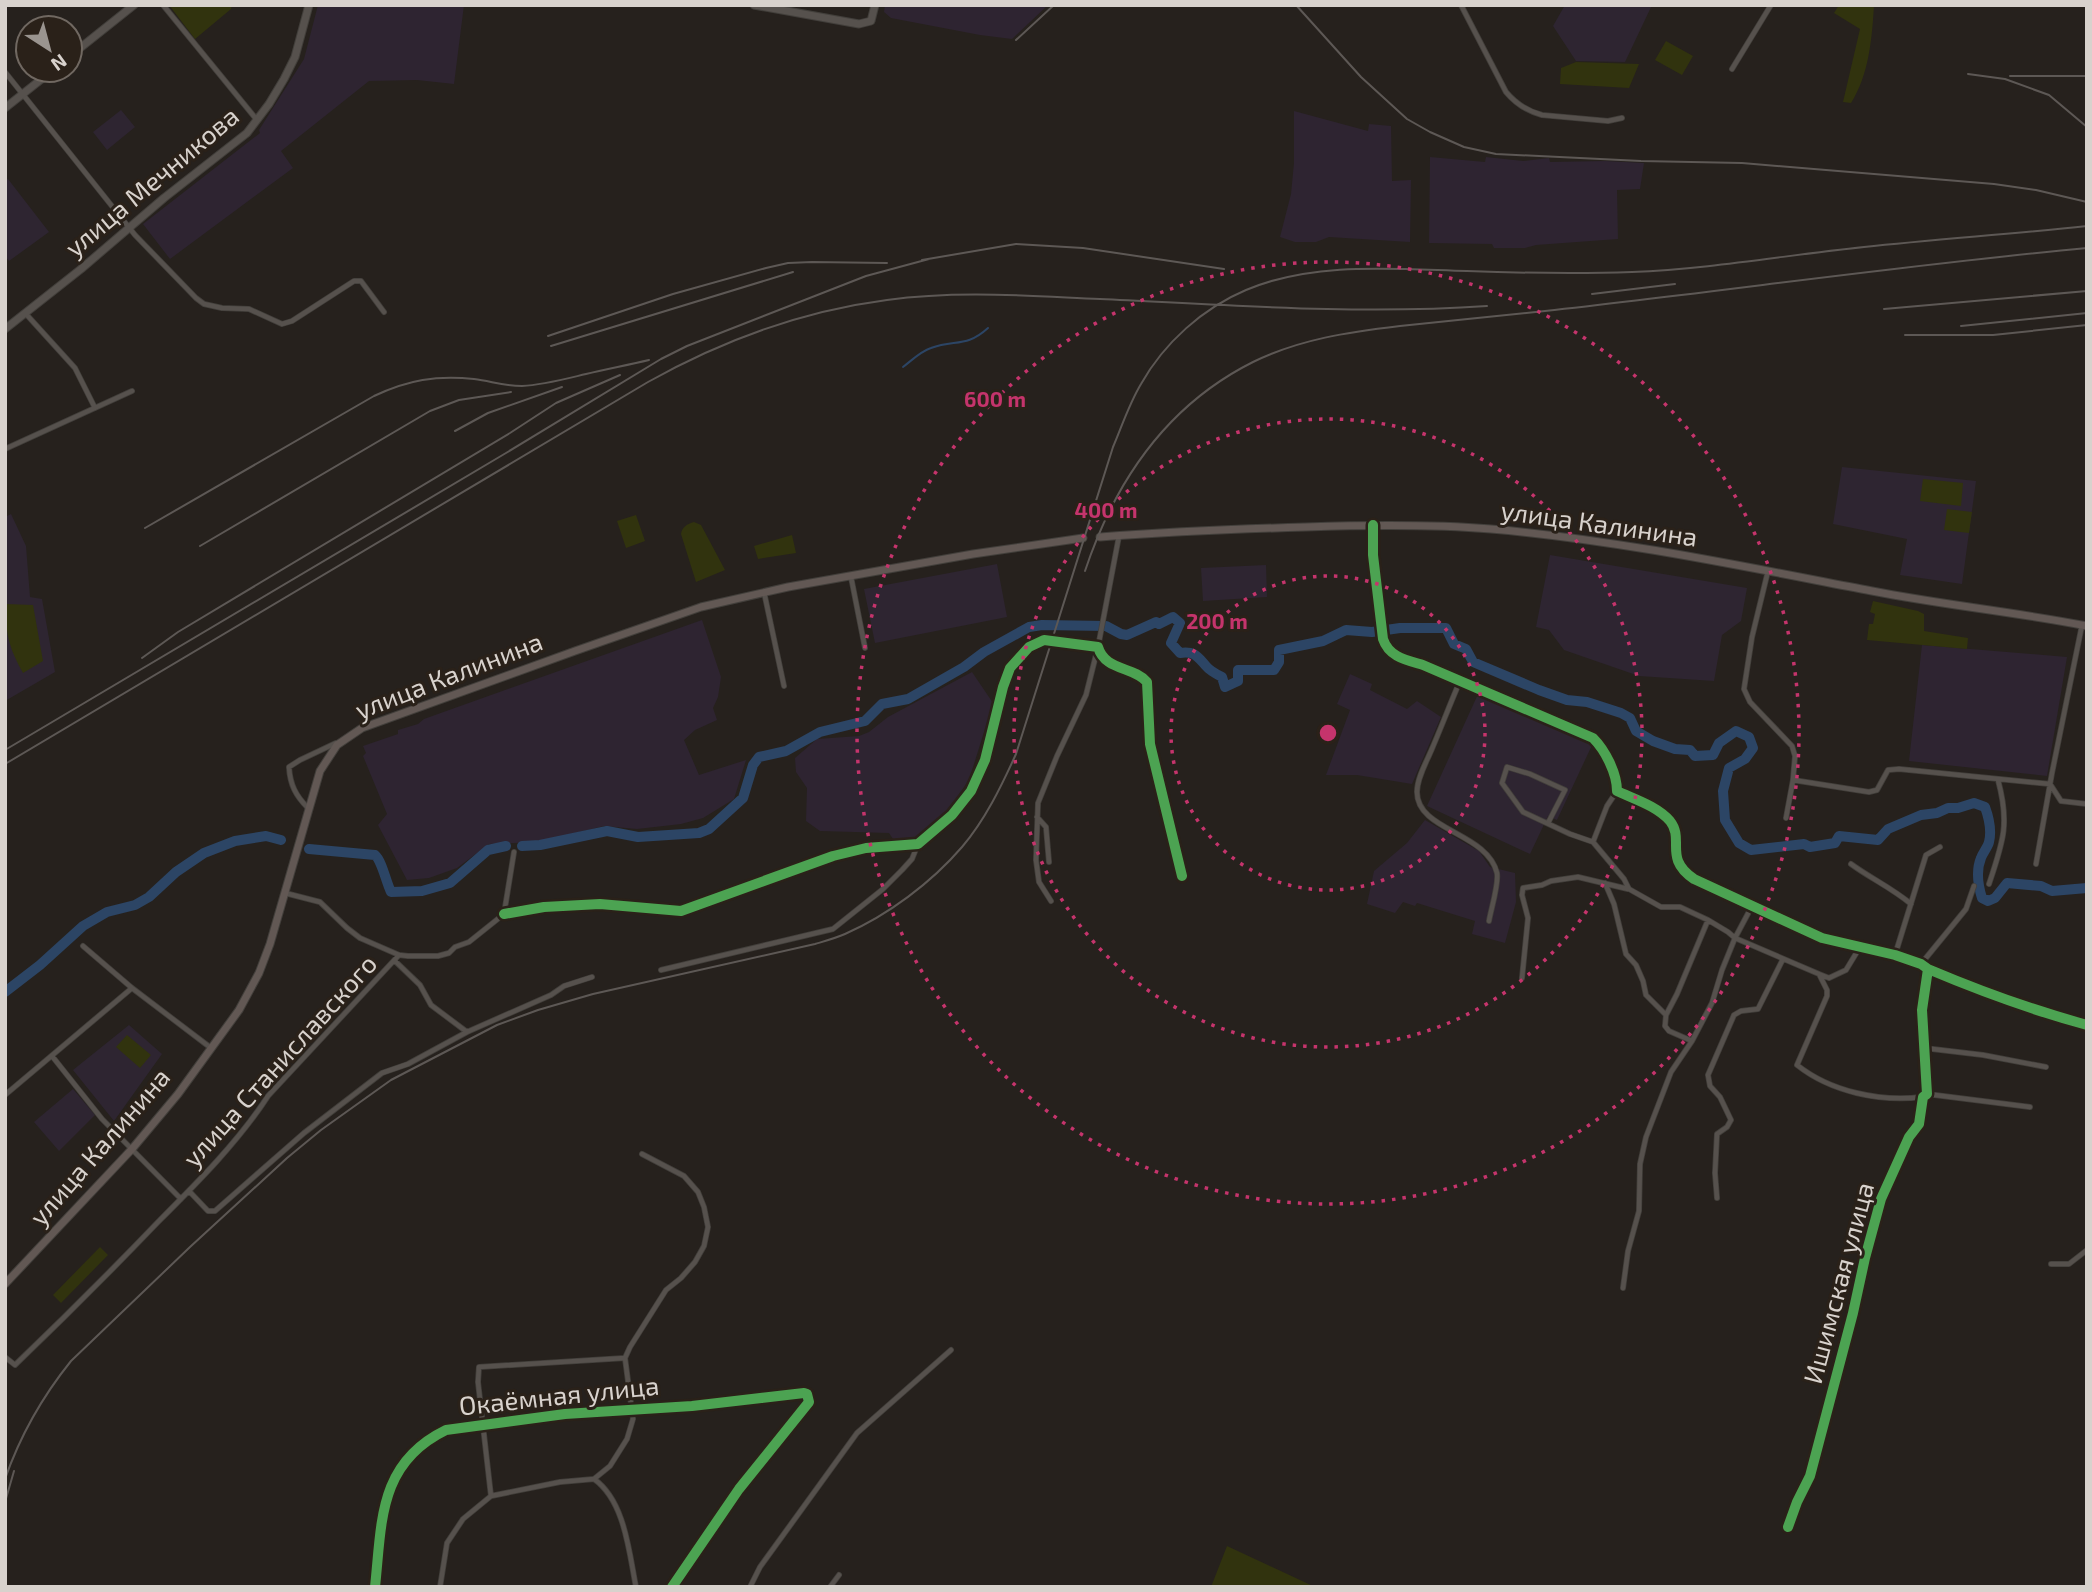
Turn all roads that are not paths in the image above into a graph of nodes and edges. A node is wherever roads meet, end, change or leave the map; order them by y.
1 (134, 5) edge
2 (163, 5) edge
3 (309, 5) edge
4 (754, 5) edge
5 (875, 5) edge
6 (1461, 5) edge
7 (1771, 5) edge
8 (84, 45) edge
9 (1732, 69) dead end
10 (5, 72) edge
11 (36, 84) edge
12 (23, 94) junction
13 (5, 108) edge
14 (1622, 118) dead end
15 (258, 121) junction
16 (130, 228) junction
17 (384, 312) dead end
18 (25, 313) junction
19 (5, 329) edge
20 (132, 391) dead end
21 (95, 408) junction
22 (5, 449) edge
23 (1373, 525) junction
24 (1119, 535) junction
25 (1768, 571) junction
26 (851, 576) junction
27 (764, 592) junction
28 (2084, 625) edge
29 (865, 648) dead end
30 (1098, 648) junction
31 (1460, 681) junction
32 (784, 686) dead end
33 (347, 738) junction
34 (1793, 780) junction
35 (1998, 780) junction
36 (2050, 784) junction
37 (1617, 790) junction
38 (2087, 804) edge
39 (308, 808) junction
40 (1037, 816) junction
41 (1786, 818) dead end
42 (1548, 823) junction
43 (1593, 842) junction
44 (918, 844) junction
45 (1940, 847) dead end
46 (514, 852) dead end
47 (1049, 862) dead end
48 (1851, 864) dead end
49 (2036, 864) dead end
50 (1182, 876) dead end
51 (1605, 883) junction
52 (1989, 884) dead end
53 (1974, 886) dead end
54 (1629, 889) junction
55 (285, 893) junction
56 (1051, 901) dead end
57 (1910, 904) junction
58 (1752, 906) junction
59 (504, 914) junction
60 (1708, 920) junction
61 (1489, 921) dead end
62 (1735, 938) junction
63 (83, 946) dead end
64 (1860, 947) junction
65 (399, 955) junction
66 (1895, 955) junction
67 (1783, 959) junction
68 (395, 961) junction
69 (1921, 964) junction
70 (1928, 969) junction
71 (661, 971) dead end
72 (1819, 974) junction
73 (593, 977) dead end
74 (1521, 978) dead end
75 (132, 988) junction
76 (1666, 1015) junction
77 (2087, 1025) edge
78 (467, 1032) junction
79 (1692, 1041) junction
80 (211, 1048) junction
81 (1924, 1048) junction
82 (52, 1056) junction
83 (2046, 1067) dead end
84 (5, 1096) edge
85 (1925, 1096) junction
86 (2030, 1107) dead end
87 (132, 1149) junction
88 (642, 1154) dead end
89 (189, 1191) junction
90 (1717, 1198) dead end
91 (181, 1199) junction
92 (2087, 1250) edge
93 (2052, 1264) dead end
94 (5, 1284) edge
95 (1623, 1288) dead end
96 (951, 1350) dead end
97 (5, 1357) edge
98 (625, 1359) junction
99 (631, 1409) junction
100 (483, 1424) junction
101 (594, 1479) junction
102 (491, 1496) junction
103 (1788, 1527) dead end
104 (839, 1574) dead end
105 (375, 1587) edge
106 (440, 1587) edge
107 (636, 1587) edge
108 (672, 1587) edge
109 (750, 1587) edge
110 (830, 1587) edge

1 - 8 street
2 - 15 street
3 - 15 street, улица Мечникова
4 - 5 street
6 - 14 street
7 - 9 street
10 - 12 street
11 - 12 street
12 - 13 street
12 - 16 street
15 - 16 street, улица Мечникова
16 - 17 street
16 - 18 street, улица Мечникова
18 - 19 street, улица Мечникова
18 - 21 street
20 - 21 street
21 - 22 street
23 - 24 main road, улица Калинина
23 - 25 main road, улица Калинина
23 - 31 street
24 - 26 main road, улица Калинина
24 - 30 street
25 - 28 main road, улица Калинина
25 - 34 street
26 - 27 main road, улица Калинина
26 - 29 street
27 - 32 street
27 - 33 main road, улица Калинина
28 - 36 street
30 - 40 street
30 - 44 street
30 - 50 street
31 - 37 street
31 - 61 street
33 - 39 main road, улица Калинина
33 - 39 street
34 - 35 street
34 - 41 street
35 - 36 street
35 - 52 street
36 - 38 street
36 - 49 street
37 - 43 street
37 - 58 street
39 - 55 main road, улица Калинина
40 - 47 street
40 - 56 street
42 - 42 street
42 - 43 street
43 - 54 street
44 - 59 street
44 - 71 street
45 - 57 street
46 - 59 street
48 - 57 street
51 - 54 street
51 - 74 street
51 - 76 street
53 - 69 street
54 - 60 street
55 - 65 street
55 - 80 main road, улица Калинина
57 - 66 street
58 - 62 street
58 - 64 street
59 - 65 street
60 - 62 street
60 - 76 street
62 - 67 street
62 - 79 street
63 - 75 street
64 - 66 street
64 - 72 street
65 - 68 street
66 - 69 street
67 - 72 street
67 - 90 street
68 - 78 street, улица Станиславского
68 - 89 street, улица Станиславского
69 - 70 street
70 - 77 street
70 - 81 street, Ишимская улица
72 - 85 street
73 - 78 street
75 - 80 street
75 - 82 street
76 - 79 street
78 - 89 street, улица Станиславского
79 - 95 street
80 - 87 main road, улица Калинина
81 - 83 street
81 - 85 street, Ишимская улица
82 - 84 street
82 - 87 street
85 - 86 street
85 - 103 street, Ишимская улица
87 - 91 street
87 - 94 main road, улица Калинина
88 - 98 street
89 - 91 street, улица Станиславского
91 - 97 street, улица Станиславского
92 - 93 street
96 - 109 street
98 - 99 street
98 - 100 street
99 - 100 street, Окаёмная улица
99 - 101 street
99 - 108 street, Окаёмная улица
100 - 102 street
100 - 105 street, Окаёмная улица
101 - 102 street
101 - 107 street
102 - 106 street
104 - 110 street

